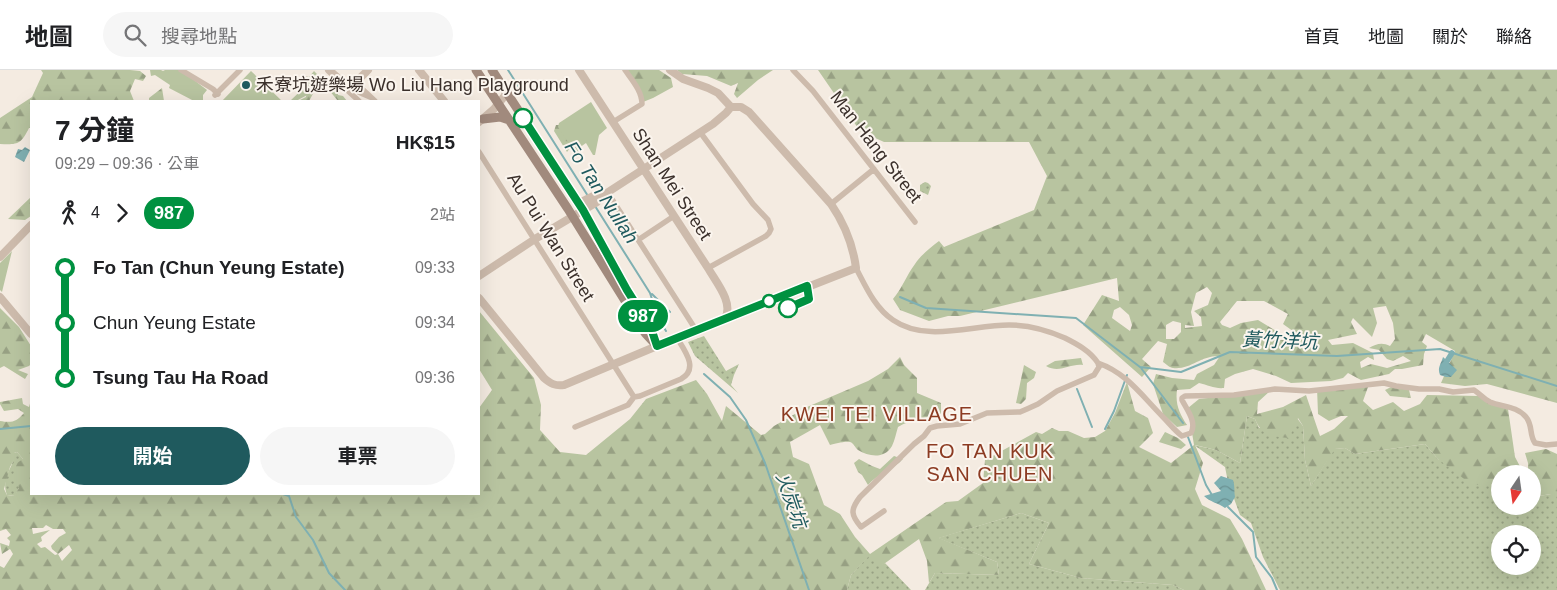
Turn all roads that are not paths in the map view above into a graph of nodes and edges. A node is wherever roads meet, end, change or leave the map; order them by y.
1 (181, 70) edge
2 (240, 70) edge
3 (329, 70) edge
4 (368, 70) edge
5 (418, 70) edge
6 (476, 70) edge
7 (492, 70) edge
8 (579, 70) edge
9 (625, 70) edge
10 (670, 70) edge
11 (793, 70) edge
12 (357, 82) junction
13 (345, 85) junction
14 (507, 93) junction
15 (373, 99) edge
16 (358, 100) edge
17 (443, 100) edge
18 (498, 105) junction
19 (731, 107) junction
20 (481, 120) edge
21 (509, 120) junction
22 (613, 122) junction
23 (700, 132) junction
24 (480, 154) edge
25 (644, 169) junction
26 (874, 169) junction
27 (602, 196) junction
28 (831, 204) junction
29 (584, 205) junction
30 (572, 216) junction
31 (674, 216) junction
32 (915, 222) dead end
33 (30, 226) edge
34 (534, 238) junction
35 (638, 240) junction
36 (0, 257) edge
37 (708, 268) junction
38 (856, 268) junction
39 (480, 275) edge
40 (0, 297) edge
41 (480, 299) edge
42 (726, 318) junction
43 (696, 330) junction
44 (30, 333) edge
45 (677, 338) junction
46 (657, 346) junction
47 (1098, 363) junction
48 (613, 364) junction
49 (634, 396) junction
50 (575, 427) dead end
51 (1557, 444) edge
52 (884, 511) dead end

1 - 2 street
3 - 13 street
4 - 12 street
5 - 17 street
6 - 18 main road
7 - 14 main road
8 - 22 street, Shan Mei Street
9 - 22 street
10 - 19 street
11 - 26 street, Man Hang Street
12 - 13 street
12 - 15 street
13 - 15 street
13 - 16 street
14 - 18 street
14 - 29 main road
18 - 20 street
18 - 21 main road
19 - 23 street
19 - 28 street
20 - 21 main road
21 - 30 main road
22 - 25 street, Shan Mei Street
23 - 25 street
23 - 37 street
24 - 34 street, Au Pui Wan Street
25 - 27 street
25 - 31 street, Shan Mei Street
26 - 28 street
26 - 32 street, Man Hang Street
27 - 29 street
27 - 35 street
28 - 38 street
29 - 30 street
29 - 46 main road
30 - 34 street
30 - 46 main road
31 - 35 street
31 - 37 street, Shan Mei Street
33 - 36 street
34 - 39 street
34 - 48 street, Au Pui Wan Street
35 - 43 street
37 - 42 street, Shan Mei Street
38 - 42 street
38 - 47 street
40 - 44 street
41 - 48 street
42 - 43 street
43 - 45 street
45 - 46 street
45 - 49 street
46 - 48 street
47 - 51 street
47 - 52 street
48 - 49 street, Au Pui Wan Street
49 - 50 street

